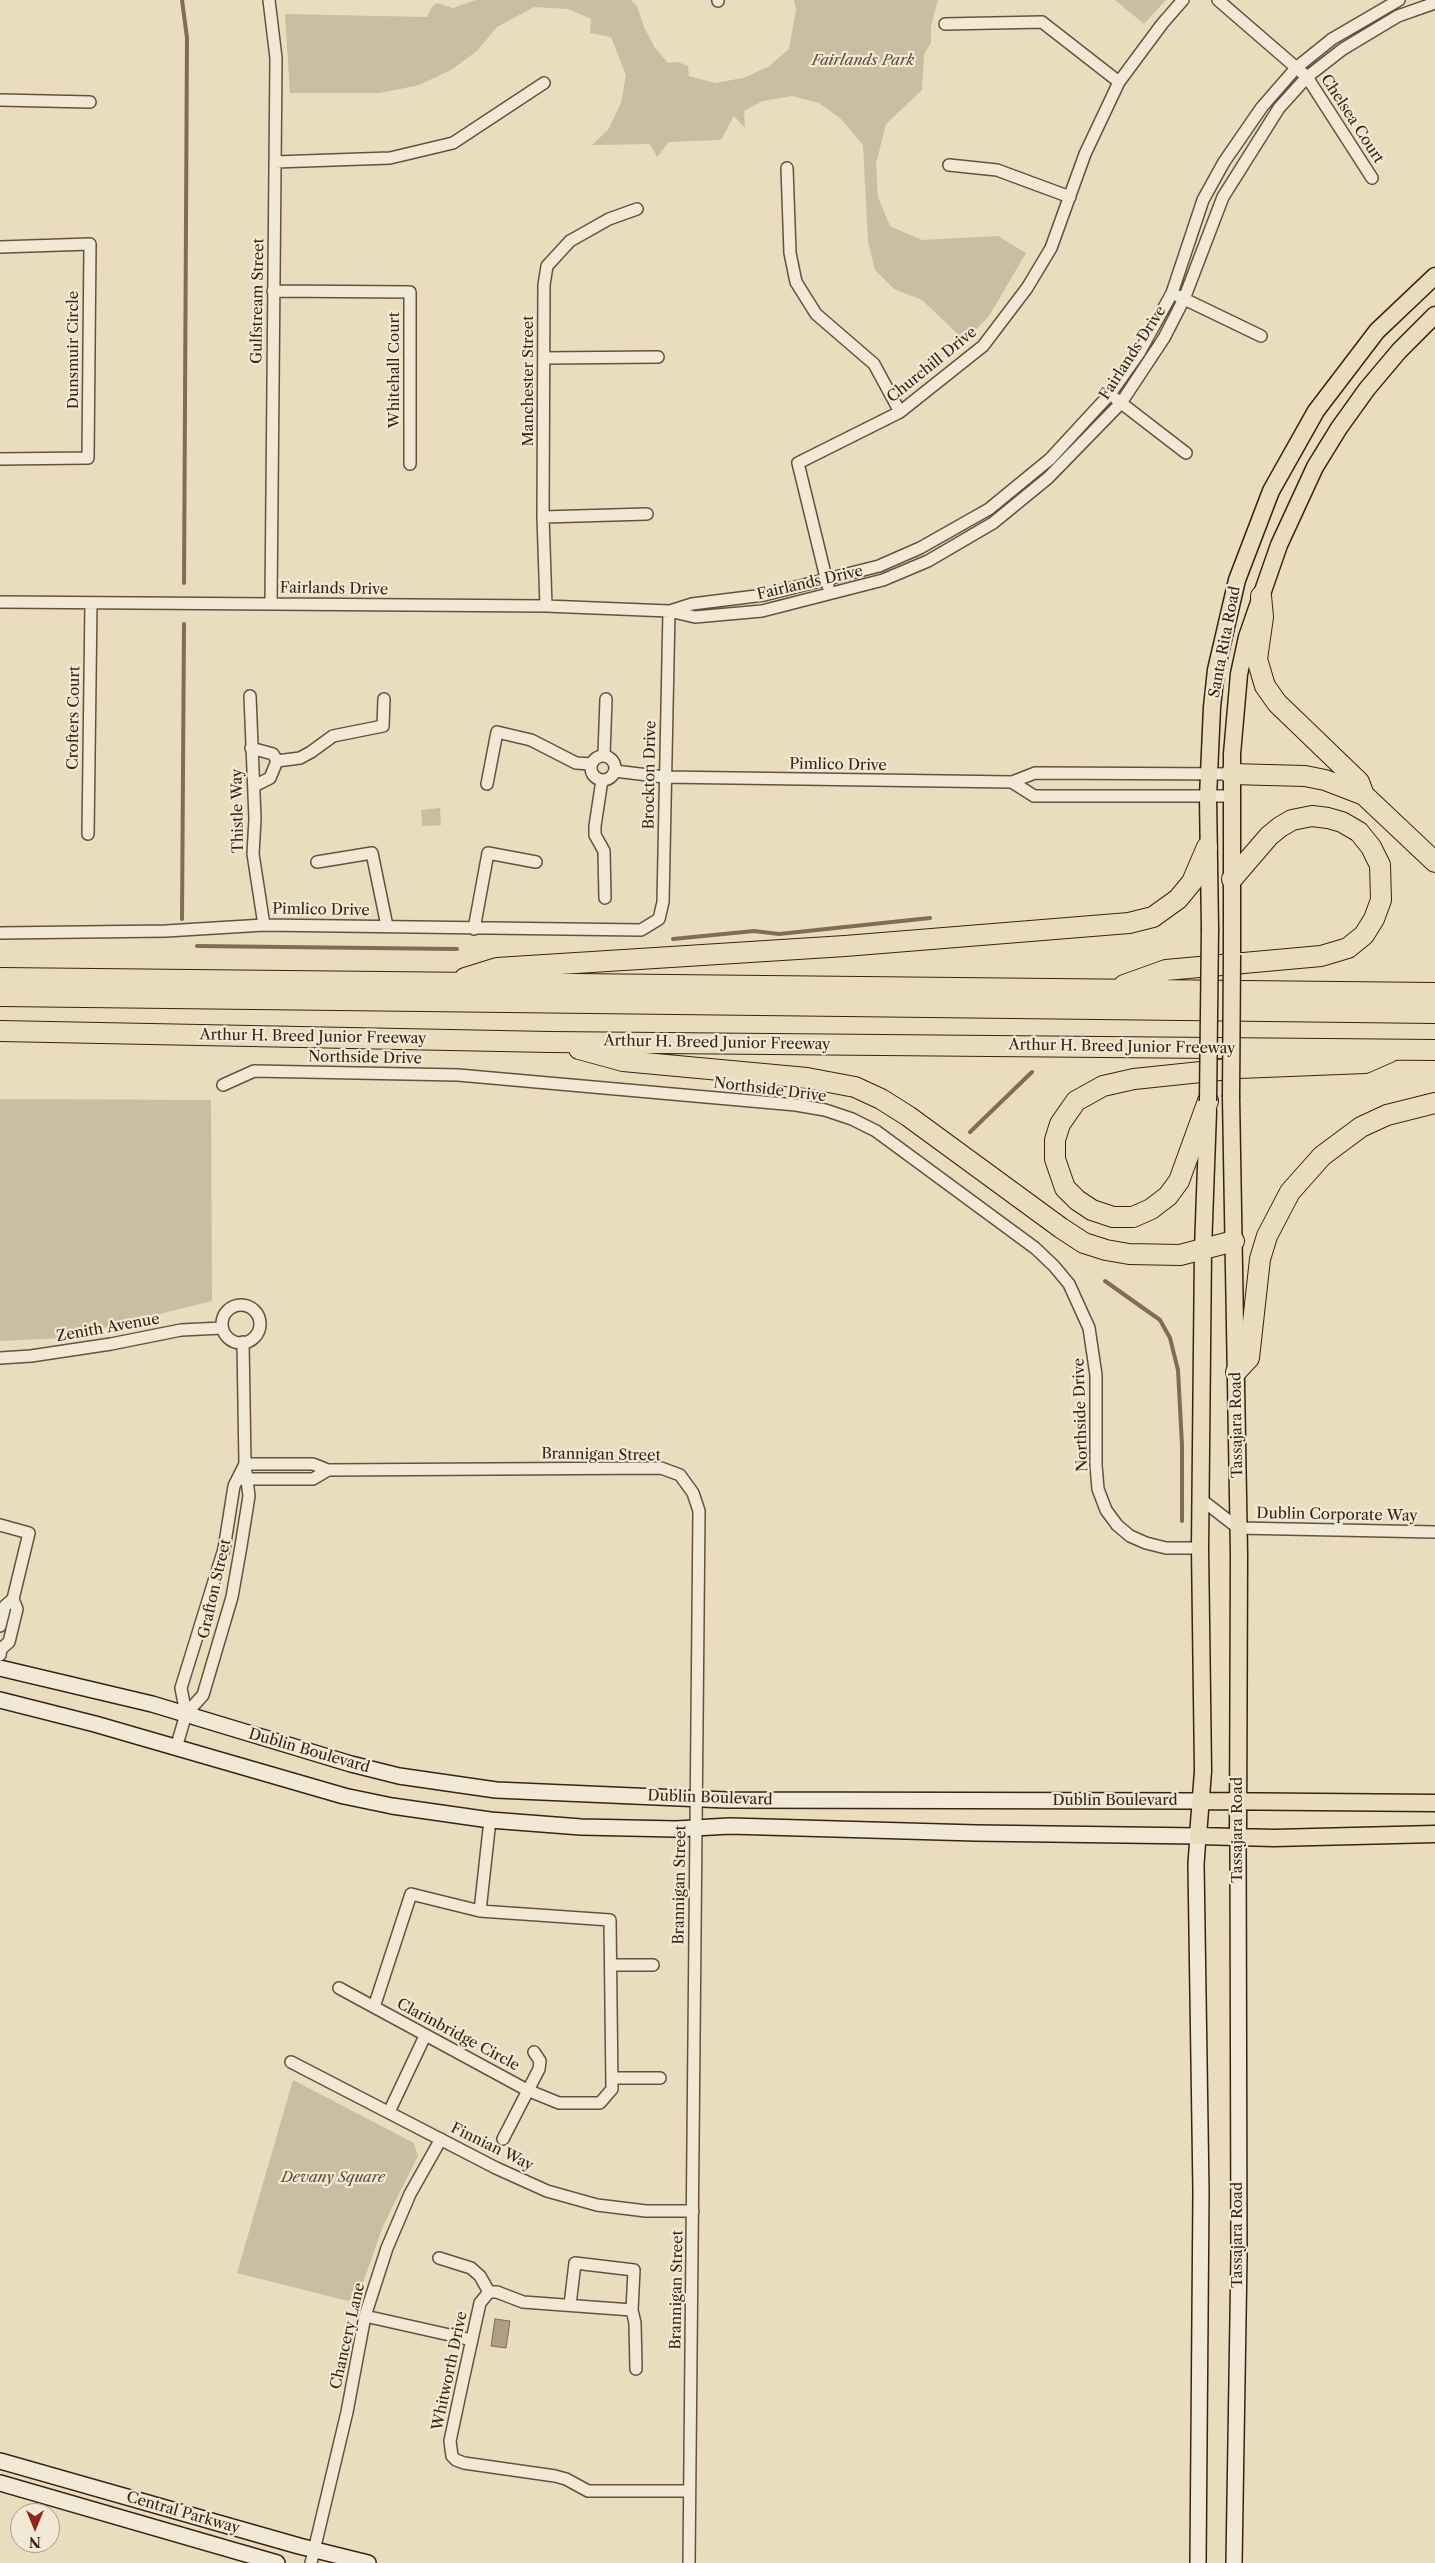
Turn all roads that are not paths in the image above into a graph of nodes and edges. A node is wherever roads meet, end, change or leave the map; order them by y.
1 (268, 0) edge
2 (1183, 0) edge
3 (1218, 0) edge
4 (1399, 0) edge
5 (1435, 3) edge
6 (945, 24) dead end
7 (1296, 68) junction
8 (1307, 77) junction
9 (1119, 82) junction
10 (544, 83) dead end
11 (0, 100) edge
12 (90, 102) dead end
13 (275, 162) junction
14 (949, 165) dead end
15 (787, 168) dead end
16 (1372, 178) dead end
17 (1070, 198) junction
18 (637, 209) dead end
19 (0, 246) edge
20 (1435, 276) edge
21 (273, 291) junction
22 (1172, 293) junction
23 (1184, 299) junction
24 (1435, 315) edge
25 (1261, 336) dead end
26 (658, 357) dead end
27 (544, 358) junction
28 (1110, 394) junction
29 (1121, 403) junction
30 (900, 412) junction
31 (1186, 453) dead end
32 (0, 459) edge
33 (410, 464) dead end
34 (646, 514) dead end
35 (543, 517) junction
36 (827, 581) junction
37 (831, 595) junction
38 (1261, 596) junction
39 (0, 602) edge
40 (91, 603) junction
41 (271, 604) junction
42 (546, 606) junction
43 (669, 611) junction
44 (250, 696) dead end
45 (384, 699) dead end
46 (606, 699) dead end
47 (251, 748) junction
48 (604, 755) junction
49 (277, 761) junction
50 (591, 764) junction
51 (615, 771) junction
52 (1231, 774) junction
53 (1208, 775) junction
54 (664, 777) junction
55 (602, 780) junction
56 (1012, 782) junction
57 (487, 784) dead end
58 (254, 786) junction
59 (1364, 794) junction
60 (1231, 796) junction
61 (1208, 797) junction
62 (88, 834) dead end
63 (1207, 847) junction
64 (318, 862) dead end
65 (536, 862) dead end
66 (1435, 862) edge
67 (1232, 879) junction
68 (605, 898) dead end
69 (264, 924) junction
70 (387, 926) junction
71 (474, 929) junction
72 (641, 930) joint
73 (0, 933) edge
74 (0, 978) edge
75 (450, 984) junction
76 (1112, 989) junction
77 (1435, 994) edge
78 (0, 996) edge
79 (1435, 1013) edge
80 (0, 1031) edge
81 (550, 1042) junction
82 (1396, 1049) junction
83 (1435, 1050) edge
84 (223, 1085) dead end
85 (1231, 1097) joint
86 (1208, 1101) junction
87 (1435, 1103) edge
88 (1234, 1241) junction
89 (1203, 1249) junction
90 (222, 1328) junction
91 (243, 1342) junction
92 (0, 1358) edge
93 (1236, 1372) junction
94 (244, 1464) junction
95 (328, 1470) junction
96 (242, 1479) junction
97 (1202, 1500) junction
98 (0, 1526) edge
99 (1238, 1528) junction
100 (1435, 1532) edge
101 (1200, 1548) junction
102 (13, 1599) junction
103 (0, 1626) edge
104 (0, 1650) edge
105 (0, 1668) edge
106 (0, 1700) edge
107 (186, 1714) junction
108 (176, 1748) junction
109 (697, 1798) junction
110 (1200, 1801) junction
111 (1238, 1801) junction
112 (1435, 1803) edge
113 (490, 1820) junction
114 (696, 1828) junction
115 (1435, 1834) edge
116 (1198, 1836) junction
117 (1238, 1837) junction
118 (480, 1911) junction
119 (610, 1965) junction
120 (653, 1965) dead end
121 (339, 1988) dead end
122 (374, 2007) junction
123 (425, 2036) junction
124 (534, 2052) dead end
125 (291, 2062) dead end
126 (612, 2078) junction
127 (660, 2078) dead end
128 (527, 2090) junction
129 (389, 2112) junction
130 (441, 2139) junction
131 (503, 2140) dead end
132 (693, 2211) junction
133 (439, 2258) dead end
134 (488, 2292) junction
135 (570, 2306) junction
136 (632, 2310) junction
137 (365, 2316) junction
138 (472, 2340) junction
139 (636, 2369) dead end
140 (0, 2461) edge
141 (0, 2483) edge
142 (689, 2491) junction
143 (313, 2557) edge
144 (277, 2563) edge
145 (368, 2563) edge
146 (689, 2563) edge
147 (1198, 2563) edge
148 (1234, 2563) edge

1 - 13 street, Gulfstream Street
2 - 9 street, Churchill Drive
3 - 7 street, Chelsea Court
4 - 7 street, Fairlands Drive
5 - 8 street, Fairlands Drive
6 - 9 street
7 - 8 street, Chelsea Court
7 - 22 street, Fairlands Drive
8 - 16 street, Chelsea Court
8 - 23 street, Fairlands Drive
9 - 17 street, Churchill Drive
10 - 13 street
11 - 12 street
13 - 21 street, Gulfstream Street
14 - 17 street
15 - 30 street
17 - 30 street, Churchill Drive
18 - 27 street, Manchester Street
19 - 32 street, Dunsmuir Circle
20 - 53 main road, Santa Rita Road
21 - 33 street, Whitehall Court
21 - 41 street, Gulfstream Street
22 - 23 street
22 - 28 street, Fairlands Drive
23 - 25 street
23 - 29 street, Fairlands Drive
24 - 38 main road, Santa Rita Road
26 - 27 street
27 - 35 street, Manchester Street
28 - 29 street
28 - 36 street, Fairlands Drive
29 - 31 street
29 - 37 street, Fairlands Drive
30 - 36 street, Churchill Drive
34 - 35 street
35 - 42 street, Manchester Street
36 - 37 street, Churchill Drive
36 - 43 street, Fairlands Drive
37 - 43 street, Fairlands Drive
38 - 52 main road, Santa Rita Road
38 - 59 highway
39 - 40 street, Fairlands Drive
40 - 41 street, Fairlands Drive
40 - 62 street, Crofters Court
41 - 42 street, Fairlands Drive
42 - 43 street, Fairlands Drive
43 - 54 street, Brockton Drive
44 - 47 street, Thistle Way
45 - 49 street
46 - 48 street
47 - 49 street
47 - 58 street, Thistle Way
48 - 50 street
48 - 51 street
49 - 58 street
50 - 55 street
50 - 57 street
51 - 54 street, Pimlico Drive
51 - 55 street
52 - 53 street, Pimlico Drive
52 - 59 highway
52 - 60 main road, Santa Rita Road
53 - 56 street, Pimlico Drive
53 - 61 main road, Santa Rita Road
54 - 56 street, Pimlico Drive
54 - 72 street, Brockton Drive
55 - 68 street
56 - 61 street
58 - 69 street, Thistle Way
59 - 66 highway
60 - 61 street
60 - 67 main road, Santa Rita Road
61 - 63 main road, Santa Rita Road
63 - 75 highway
63 - 86 main road, Santa Rita Road, bridge
64 - 70 street
65 - 71 street
67 - 76 highway
67 - 85 main road, Santa Rita Road, bridge
69 - 70 street, Pimlico Drive
69 - 73 street, Pimlico Drive
70 - 71 street, Pimlico Drive
71 - 72 street, Pimlico Drive
74 - 75 highway
75 - 76 highway
76 - 77 highway
78 - 79 highway
80 - 81 highway, Arthur H. Breed Junior Freeway
81 - 82 highway, Arthur H. Breed Junior Freeway
81 - 89 highway
82 - 83 highway, Arthur H. Breed Junior Freeway
82 - 86 highway
84 - 101 street, Northside Drive
85 - 88 main road, Tassajara Road
86 - 89 main road
87 - 93 highway
88 - 89 highway
88 - 93 main road, Tassajara Road
89 - 97 main road
90 - 91 street
90 - 91 street
90 - 92 street, Zenith Avenue
91 - 94 street, Grafton Street
93 - 99 main road, Tassajara Road
94 - 95 street, Brannigan Street
94 - 96 street, Grafton Street
95 - 96 street, Brannigan Street
95 - 109 street, Brannigan Street
96 - 107 street, Grafton Street
96 - 107 street, Grafton Street
97 - 99 street
97 - 101 main road
98 - 102 street
99 - 100 street, Dublin Corporate Way
99 - 111 main road, Tassajara Road
101 - 110 main road
102 - 103 street
102 - 104 street
105 - 107 main road, Dublin Boulevard
106 - 108 main road, Dublin Boulevard
107 - 108 street, Grafton Street
107 - 109 main road, Dublin Boulevard
108 - 113 main road, Dublin Boulevard
109 - 110 main road, Dublin Boulevard
109 - 114 street, Brannigan Street
110 - 111 main road, Dublin Boulevard
110 - 116 main road
111 - 112 main road, Dublin Boulevard
111 - 117 main road, Tassajara Road
113 - 114 main road, Dublin Boulevard
113 - 118 street
114 - 116 main road, Dublin Boulevard
114 - 132 street, Brannigan Street
115 - 117 main road, Dublin Boulevard
116 - 117 main road, Dublin Boulevard
116 - 147 main road
117 - 148 main road, Tassajara Road
118 - 119 street, Clarinbridge Circle
118 - 122 street, Clarinbridge Circle
119 - 120 street
119 - 126 street, Clarinbridge Circle
121 - 122 street, Clarinbridge Circle
122 - 123 street, Clarinbridge Circle
123 - 128 street, Clarinbridge Circle
123 - 129 street
124 - 128 street, Clarinbridge Circle
125 - 129 street, Finnian Way
126 - 127 street
126 - 128 street, Clarinbridge Circle
128 - 131 street, Clarinbridge Circle
129 - 130 street, Finnian Way
130 - 132 street, Finnian Way
130 - 137 street, Chancery Lane
132 - 142 street, Brannigan Street
133 - 134 street
134 - 135 street
134 - 138 street, Whitworth Drive
135 - 136 street
135 - 136 street
136 - 139 street
137 - 138 street
137 - 143 street, Chancery Lane
138 - 142 street, Whitworth Drive
140 - 143 main road, Central Parkway
141 - 144 main road, Central Parkway
142 - 146 street, Brannigan Street
143 - 145 main road, Central Parkway

